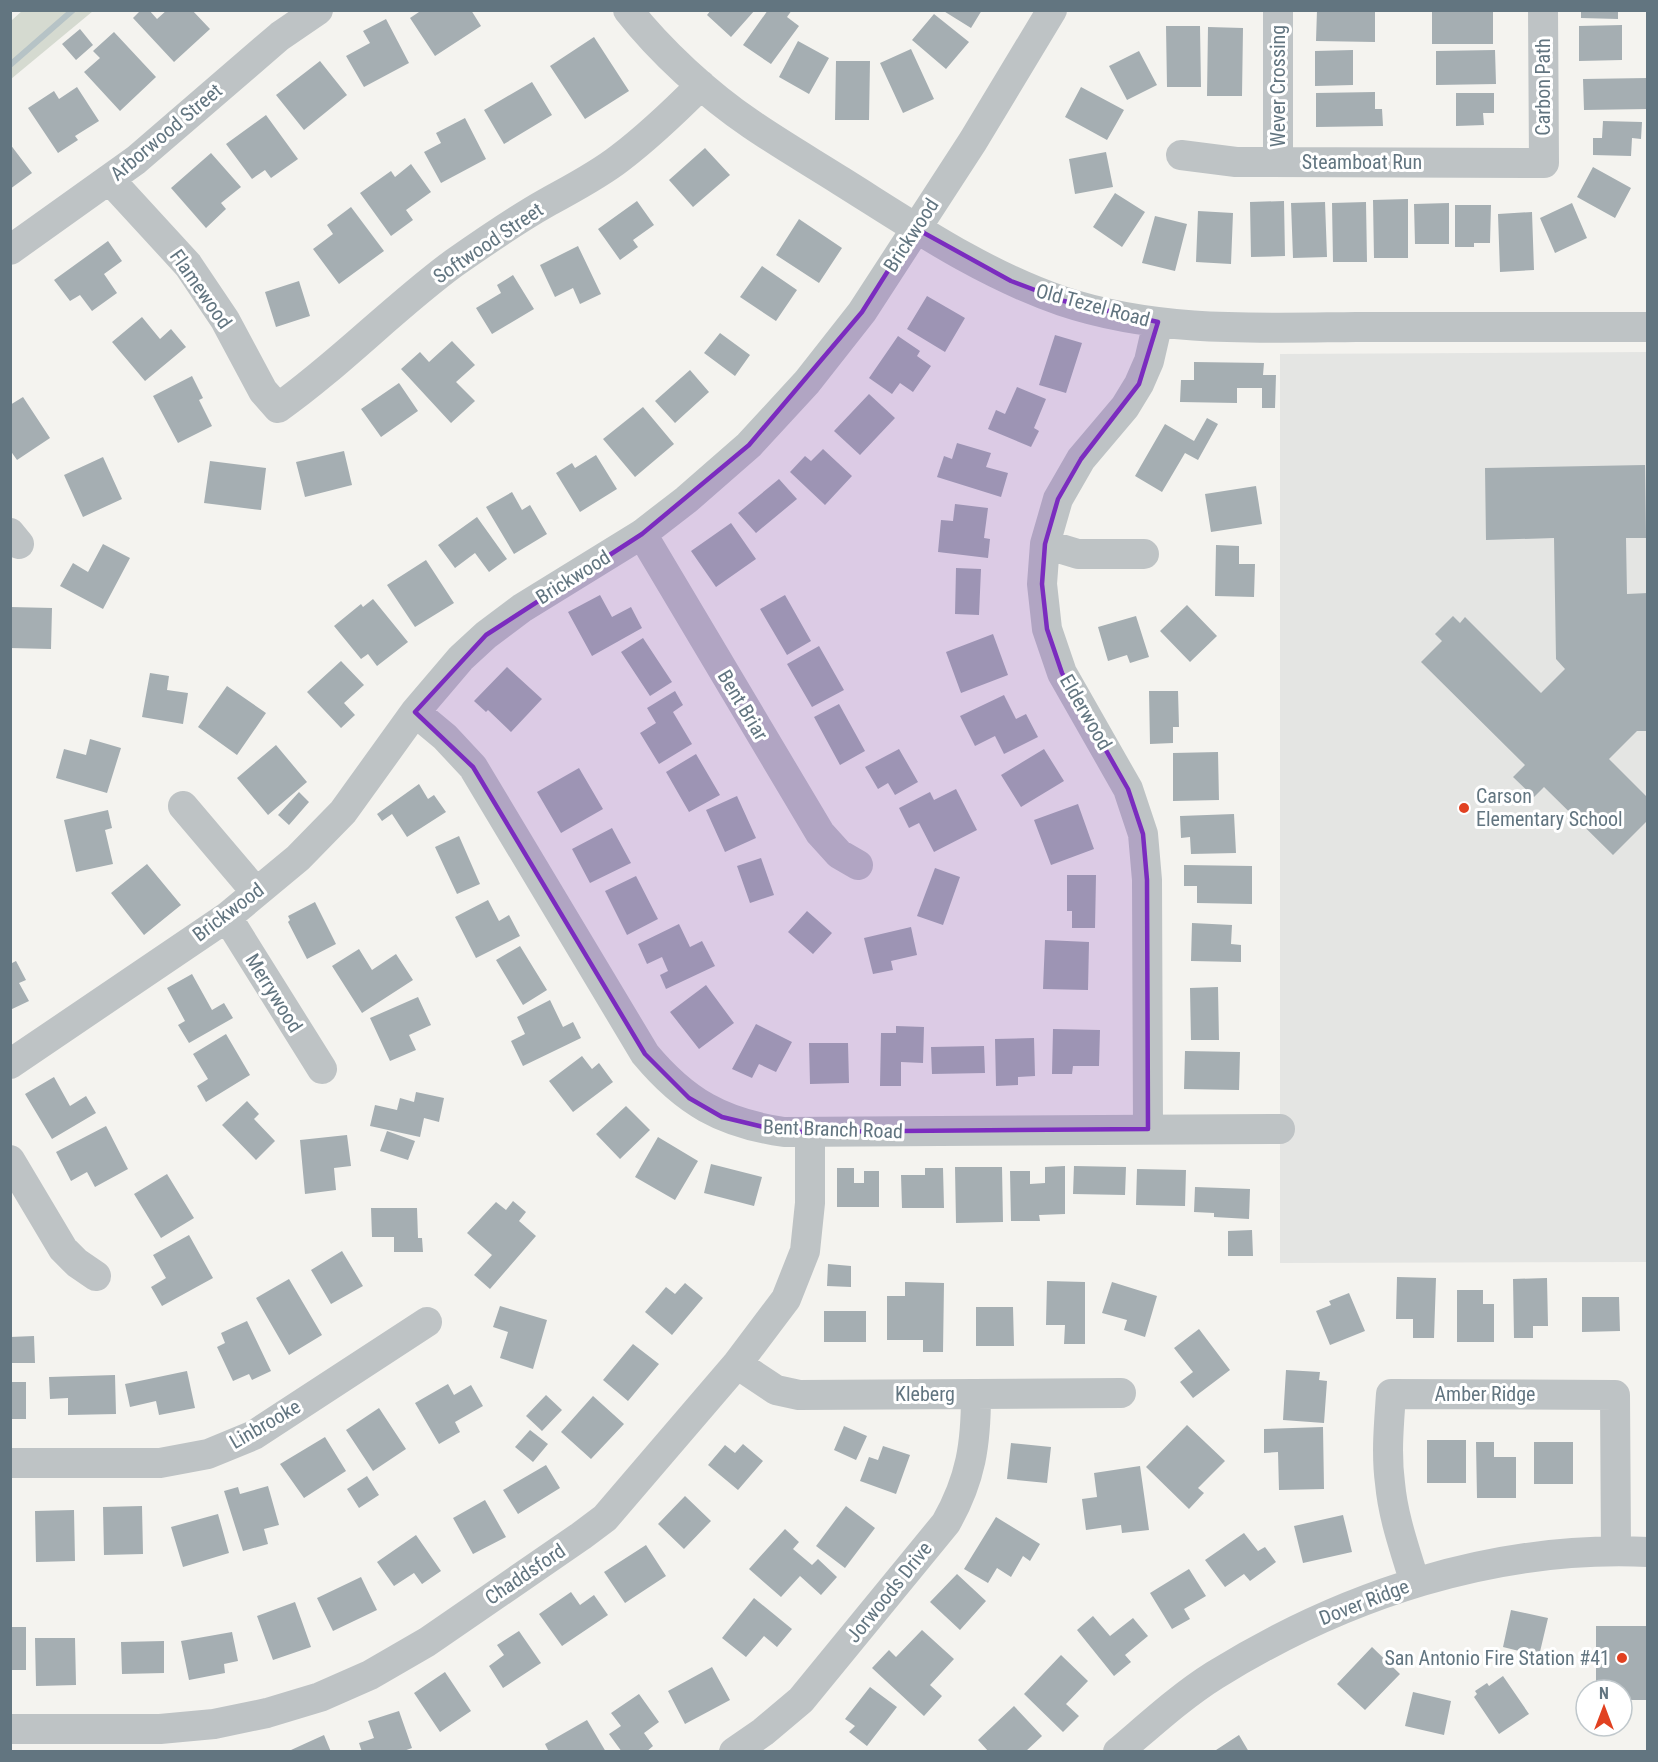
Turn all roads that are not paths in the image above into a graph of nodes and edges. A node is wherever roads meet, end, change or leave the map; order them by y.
1 (318, 10) edge
2 (628, 10) edge
3 (1052, 10) edge
4 (1278, 10) edge
5 (1543, 10) edge
6 (701, 85) junction
7 (1181, 155) dead end
8 (1278, 162) junction
9 (1544, 163) joint
10 (110, 180) junction
11 (915, 228) junction
12 (10, 250) edge
13 (1158, 322) junction
14 (1647, 327) edge
15 (278, 408) joint
16 (642, 534) junction
17 (1045, 544) junction
18 (1144, 554) dead end
19 (415, 712) junction
20 (183, 806) dead end
21 (858, 865) dead end
22 (256, 892) junction
23 (227, 917) junction
24 (10, 1064) edge
25 (322, 1069) dead end
26 (1148, 1129) junction
27 (1280, 1129) dead end
28 (810, 1132) junction
29 (10, 1160) edge
30 (96, 1276) dead end
31 (426, 1322) dead end
32 (737, 1364) junction
33 (1121, 1393) dead end
34 (976, 1394) junction
35 (10, 1463) edge
36 (1616, 1551) junction
37 (1647, 1552) edge
38 (1414, 1583) junction
39 (10, 1729) edge
40 (734, 1752) edge
41 (1118, 1752) edge

1 - 10 street, Arborwood Street
2 - 6 street, Old Tezel Road
3 - 11 street, Brickwood
4 - 8 street, Wever Crossing
5 - 9 street, Carbon Path
6 - 11 street, Old Tezel Road
6 - 15 street, Softwood Street
7 - 8 street, Steamboat Run
8 - 9 street, Steamboat Run
10 - 12 street, Arborwood Street
10 - 15 street, Flamewood
11 - 13 street, Old Tezel Road
11 - 16 street, Brickwood
13 - 14 street, Old Tezel Road
13 - 17 street, Elderwood
16 - 19 street, Brickwood
16 - 21 street, Bent Briar
17 - 18 street
17 - 26 street, Elderwood
19 - 22 street, Brickwood
19 - 28 street, Bent Branch Road
20 - 22 street
22 - 23 street, Brickwood
23 - 24 street, Brickwood
23 - 25 street, Merrywood
26 - 27 street, Bent Branch Road
26 - 28 street, Bent Branch Road
28 - 32 street, Chaddsford
29 - 30 street
31 - 35 street, Linbrooke
32 - 34 street, Kleberg
32 - 39 street, Chaddsford
33 - 34 street, Kleberg
34 - 40 street, Jorwoods Drive
36 - 37 street, Dover Ridge
36 - 38 street, Dover Ridge
36 - 38 street, Amber Ridge
38 - 41 street, Dover Ridge

